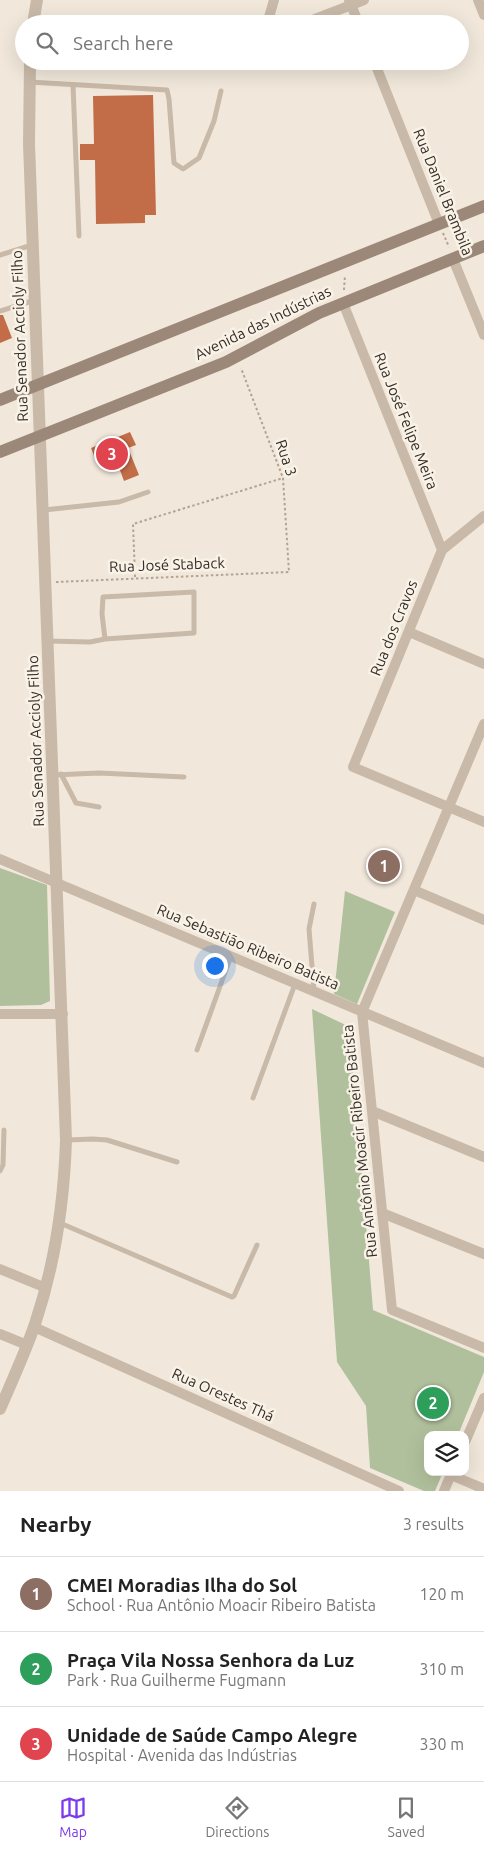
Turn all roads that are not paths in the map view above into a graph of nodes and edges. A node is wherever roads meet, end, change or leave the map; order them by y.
1 (37, 0) edge
2 (274, 0) edge
3 (364, 0) edge
4 (478, 0) edge
5 (350, 3) edge
6 (34, 15) edge
7 (270, 15) edge
8 (323, 15) edge
9 (355, 15) edge
10 (484, 15) edge
11 (30, 70) edge
12 (378, 70) edge
13 (29, 82) junction
14 (73, 85) junction
15 (221, 91) dead end
16 (484, 206) edge
17 (439, 224) junction
18 (79, 236) dead end
19 (33, 245) junction
20 (484, 246) edge
21 (0, 255) edge
22 (453, 258) junction
23 (35, 300) junction
24 (343, 303) junction
25 (0, 311) edge
26 (484, 335) edge
27 (38, 384) junction
28 (0, 400) edge
29 (40, 436) junction
30 (0, 452) edge
31 (148, 492) dead end
32 (43, 510) junction
33 (484, 516) edge
34 (442, 550) junction
35 (408, 632) junction
36 (105, 639) junction
37 (48, 641) junction
38 (484, 664) edge
39 (484, 725) edge
40 (57, 774) junction
41 (184, 777) dead end
42 (99, 806) dead end
43 (449, 808) junction
44 (484, 822) edge
45 (0, 858) edge
46 (57, 883) junction
47 (414, 890) junction
48 (314, 904) dead end
49 (484, 920) edge
50 (232, 956) junction
51 (295, 983) junction
52 (314, 992) junction
53 (362, 1012) junction
54 (0, 1014) edge
55 (62, 1014) junction
56 (196, 1050) dead end
57 (484, 1063) edge
58 (254, 1098) dead end
59 (372, 1111) junction
60 (4, 1130) dead end
61 (66, 1140) junction
62 (484, 1157) edge
63 (176, 1162) dead end
64 (0, 1171) edge
65 (382, 1213) junction
66 (60, 1224) junction
67 (257, 1245) dead end
68 (484, 1254) edge
69 (0, 1269) edge
70 (46, 1288) junction
71 (34, 1326) junction
72 (0, 1334) edge
73 (27, 1345) junction
74 (484, 1348) edge
75 (483, 1403) edge
76 (0, 1409) edge
77 (469, 1433) edge
78 (451, 1476) edge
79 (456, 1476) edge
80 (484, 1489) edge
81 (399, 1491) edge
82 (444, 1491) edge

1 - 6 street
2 - 7 street
3 - 5 street
4 - 10 street
5 - 8 street
5 - 9 street
11 - 13 street, Rua Senador Accioly Filho
12 - 17 street, Rua Daniel Brambila
13 - 14 lane
13 - 19 street, Rua Senador Accioly Filho
14 - 15 lane
14 - 18 lane
16 - 17 main road, Avenida das Indústrias
17 - 27 main road, Avenida das Indústrias
19 - 21 lane
19 - 23 street, Rua Senador Accioly Filho
20 - 22 main road, Avenida das Indústrias
22 - 24 main road, Avenida das Indústrias
22 - 26 street, Rua Daniel Brambila
23 - 25 lane
23 - 27 street, Rua Senador Accioly Filho
24 - 29 main road, Avenida das Indústrias
24 - 34 street, Rua José Felipe Meira
27 - 28 main road, Avenida das Indústrias
27 - 29 street, Rua Senador Accioly Filho
29 - 30 main road, Avenida das Indústrias
29 - 32 street, Rua Senador Accioly Filho
31 - 32 lane
32 - 37 street, Rua Senador Accioly Filho
33 - 34 street, Rua dos Cravos
34 - 35 street, Rua dos Cravos
35 - 38 street
35 - 43 street, Rua dos Cravos
36 - 36 lane
36 - 37 lane
37 - 40 street, Rua Senador Accioly Filho
39 - 43 street, Rua Antônio Moacir Ribeiro Batista
40 - 41 lane
40 - 42 lane
40 - 46 street, Rua Senador Accioly Filho
43 - 44 street
43 - 47 street, Rua Antônio Moacir Ribeiro Batista
45 - 46 street, Rua Sebastião Ribeiro Batista
46 - 50 street, Rua Sebastião Ribeiro Batista
46 - 55 street, Rua Senador Accioly Filho
47 - 49 street
47 - 53 street, Rua Antônio Moacir Ribeiro Batista
48 - 52 lane
50 - 51 street, Rua Sebastião Ribeiro Batista
50 - 56 lane
51 - 52 street, Rua Sebastião Ribeiro Batista
51 - 58 lane
52 - 53 street, Rua Sebastião Ribeiro Batista
53 - 57 street, Rua Sebastião Ribeiro Batista
53 - 59 street, Rua Antônio Moacir Ribeiro Batista
54 - 55 street
55 - 61 street, Rua Senador Accioly Filho
59 - 62 street
59 - 65 street, Rua Antônio Moacir Ribeiro Batista
60 - 64 lane
61 - 63 lane
61 - 66 street, Rua Senador Accioly Filho
65 - 68 street
65 - 74 street, Rua Antônio Moacir Ribeiro Batista
66 - 67 lane
66 - 70 street, Rua Senador Accioly Filho
69 - 70 street
70 - 71 street, Rua Senador Accioly Filho
71 - 73 street, Rua Senador Accioly Filho
71 - 81 street, Rua Orestes Thá
72 - 73 street
73 - 76 street, Rua Senador Accioly Filho
75 - 77 street
78 - 82 street
79 - 80 street

